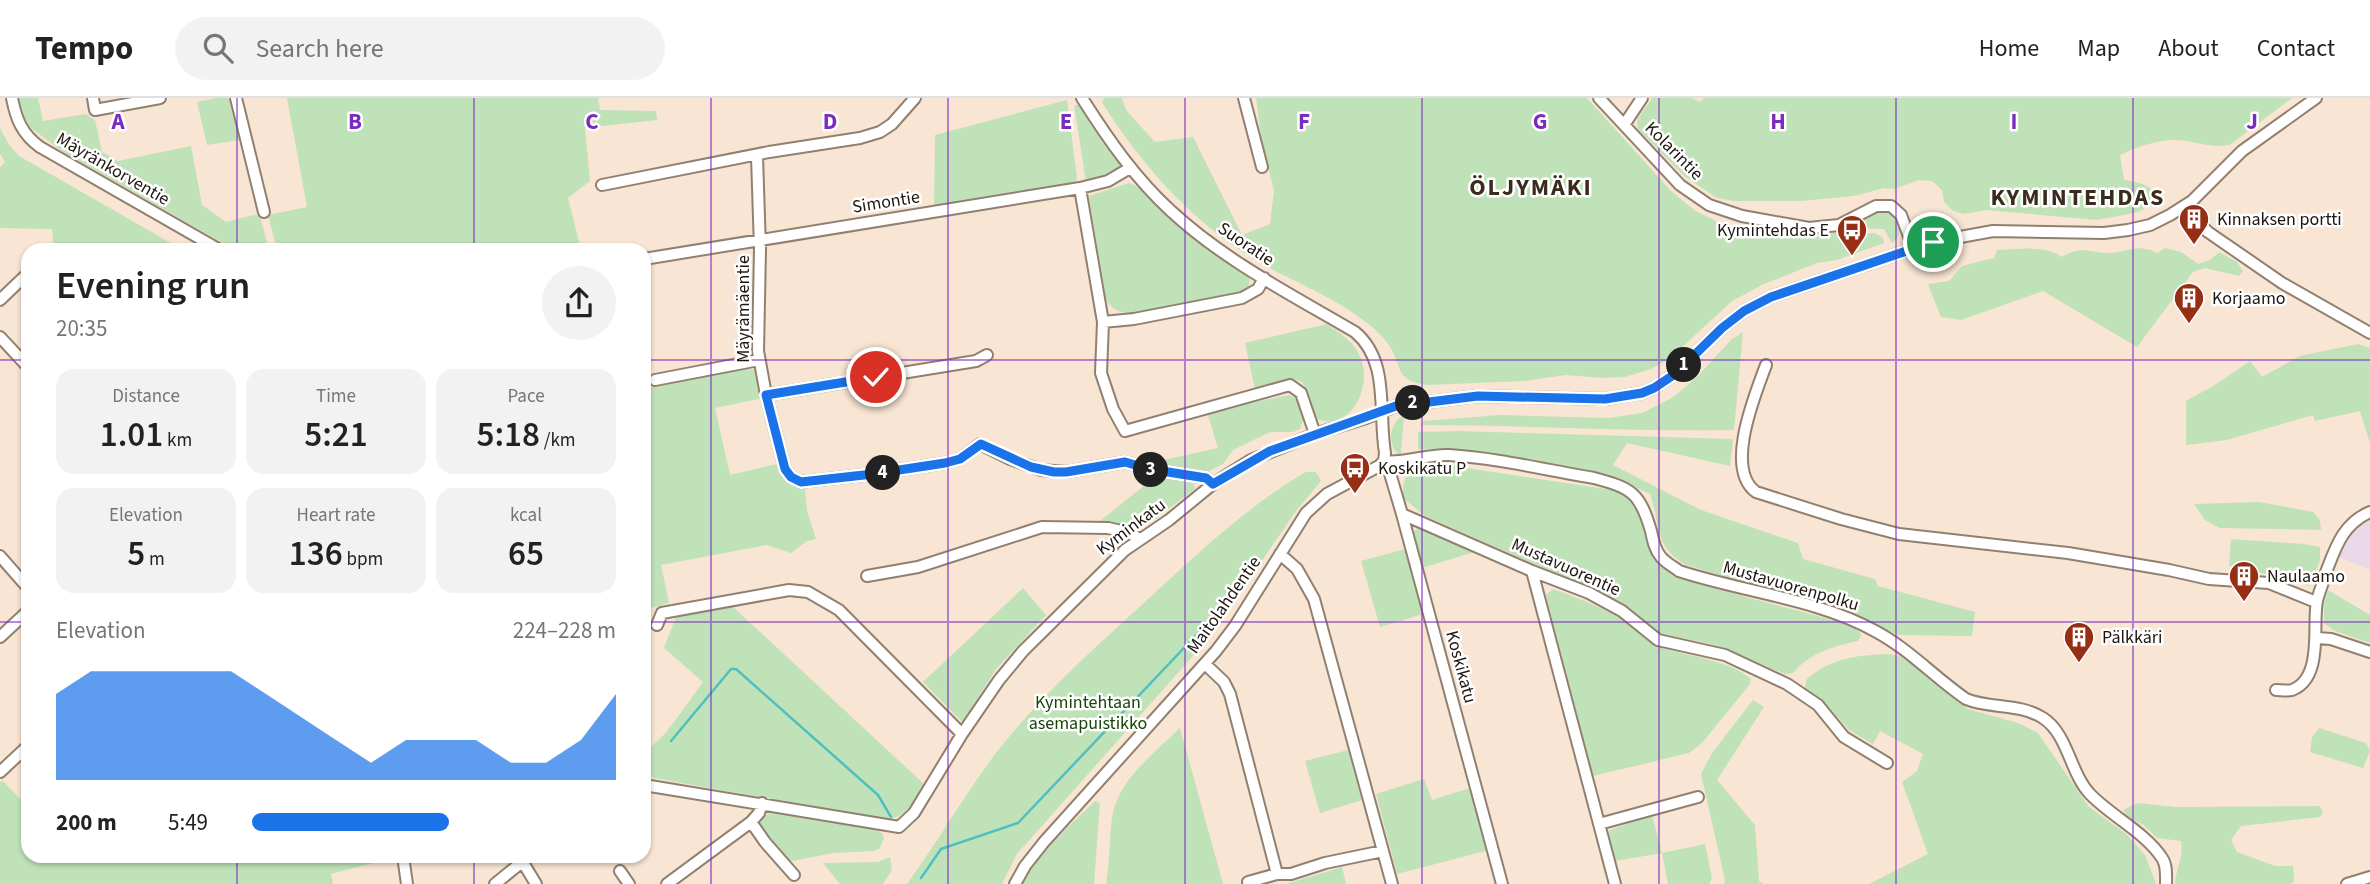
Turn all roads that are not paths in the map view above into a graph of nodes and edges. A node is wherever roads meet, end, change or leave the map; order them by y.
1 (12, 98) edge
2 (93, 98) edge
3 (160, 98) edge
4 (236, 98) edge
5 (915, 98) edge
6 (1082, 98) edge
7 (1244, 98) edge
8 (1599, 98) edge
9 (1642, 98) edge
10 (2316, 98) edge
11 (1624, 125) junction
12 (757, 156) junction
13 (1262, 167) dead end
14 (1130, 168) junction
15 (602, 185) dead end
16 (1080, 188) junction
17 (2182, 208) junction
18 (264, 212) dead end
19 (760, 239) junction
20 (208, 243) edge
21 (1913, 247) junction
22 (651, 258) edge
23 (1264, 278) junction
24 (21, 280) edge
25 (0, 300) edge
26 (1103, 322) junction
27 (2370, 333) edge
28 (0, 337) edge
29 (987, 355) dead end
30 (21, 360) edge
31 (759, 360) junction
32 (1766, 365) dead end
33 (655, 380) dead end
34 (766, 395) junction
35 (1382, 410) junction
36 (1315, 434) junction
37 (1384, 461) junction
38 (1213, 484) junction
39 (2370, 512) edge
40 (1402, 514) junction
41 (1139, 539) junction
42 (1280, 554) junction
43 (0, 556) edge
44 (1532, 571) junction
45 (21, 573) edge
46 (18, 576) junction
47 (867, 576) dead end
48 (21, 580) edge
49 (2316, 602) junction
50 (21, 618) edge
51 (657, 625) dead end
52 (0, 637) edge
53 (2317, 638) junction
54 (2370, 652) edge
55 (1205, 664) junction
56 (2276, 690) dead end
57 (962, 734) junction
58 (21, 752) edge
59 (1887, 763) dead end
60 (0, 772) edge
61 (651, 786) edge
62 (1698, 797) dead end
63 (762, 803) junction
64 (751, 822) junction
65 (1599, 824) junction
66 (1383, 851) junction
67 (404, 863) edge
68 (516, 863) edge
69 (523, 863) edge
70 (620, 871) dead end
71 (1277, 874) junction
72 (794, 875) dead end
73 (2370, 877) edge
74 (1248, 882) dead end
75 (407, 884) edge
76 (495, 884) edge
77 (536, 884) edge
78 (629, 884) edge
79 (667, 884) edge
80 (1014, 884) edge
81 (1392, 884) edge
82 (1502, 884) edge
83 (1615, 884) edge
84 (2166, 884) edge
85 (2347, 884) edge

1 - 20 street, Mäyränkorventie
2 - 3 street
4 - 18 street
5 - 12 street
6 - 14 street, Suoratie
7 - 13 street
8 - 11 street, Kolarintie
9 - 11 street
10 - 17 street, Kyminkatu
11 - 21 street, Kolarintie
12 - 15 street
12 - 19 street, Mäyrämäentie
14 - 16 street, Simontie
14 - 23 street, Suoratie
16 - 19 street, Simontie
16 - 26 street
17 - 21 street, Kyminkatu
17 - 27 street
19 - 22 street, Simontie
19 - 31 street, Mäyrämäentie
21 - 35 street, Kyminkatu
23 - 26 street
23 - 35 street, Suoratie
24 - 25 street
26 - 36 street
28 - 30 street
29 - 34 street
31 - 33 street
31 - 34 street, Mäyrämäentie
32 - 49 street
34 - 38 street, Mäyrämäentie
35 - 36 street, Kyminkatu
35 - 37 street
36 - 38 street, Kyminkatu
37 - 40 street, Koskikatu
37 - 42 street, Maitolahdentie
37 - 84 street, Mustavuorenpolku
38 - 41 street, Kyminkatu
39 - 49 street
40 - 44 street, Mustavuorentie
40 - 82 street, Koskikatu
41 - 47 street
41 - 57 street, Kyminkatu
42 - 55 street, Maitolahdentie
42 - 66 street
43 - 46 street
44 - 59 street, Mustavuorentie
44 - 65 street
45 - 46 street
46 - 48 street
49 - 53 street
50 - 52 street
51 - 57 street
53 - 54 street
53 - 56 street
55 - 71 street
55 - 80 street, Maitolahdentie
57 - 63 street, Kyminkatu
58 - 60 street
61 - 63 street
62 - 65 street
63 - 64 street
64 - 72 street
64 - 79 street
65 - 83 street
66 - 71 street
66 - 81 street
67 - 75 street
68 - 76 street
69 - 77 street
70 - 78 street
71 - 74 street
73 - 85 street

